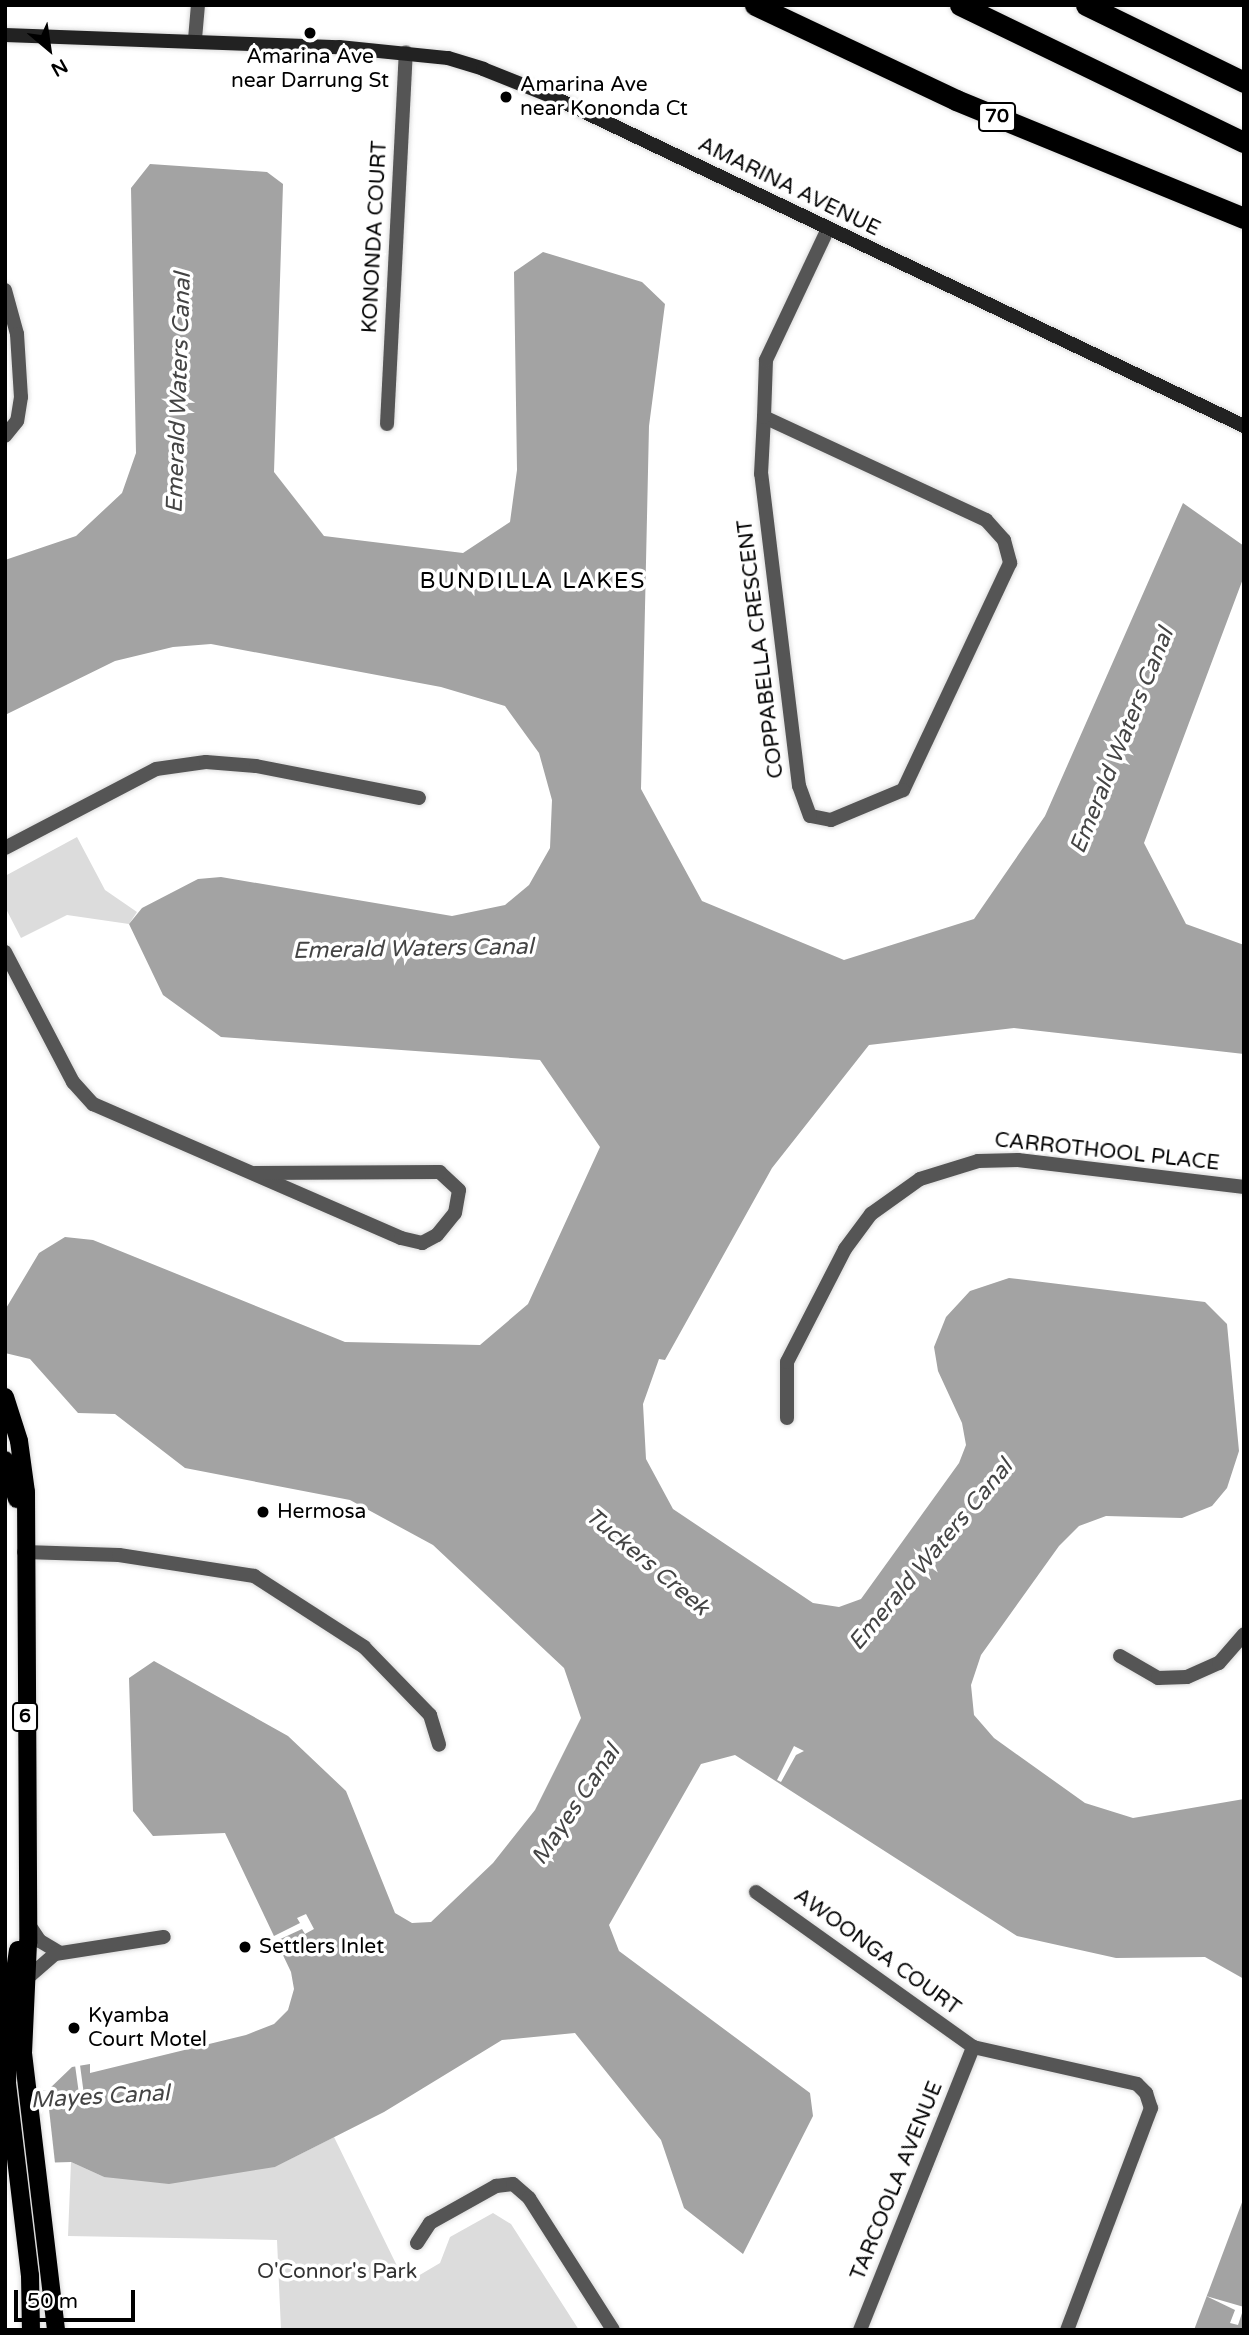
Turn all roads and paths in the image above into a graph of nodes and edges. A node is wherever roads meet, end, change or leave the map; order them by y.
1 (198, 5) edge
2 (755, 5) edge
3 (960, 5) edge
4 (1086, 5) edge
5 (5, 35) edge
6 (195, 39) junction
7 (406, 52) junction
8 (1244, 82) edge
9 (1244, 142) edge
10 (1244, 218) edge
11 (828, 229) junction
12 (5, 290) edge
13 (764, 417) junction
14 (387, 424) dead end
15 (1244, 426) edge
16 (5, 436) edge
17 (419, 798) dead end
18 (5, 848) edge
19 (5, 952) edge
20 (255, 1172) junction
21 (1244, 1187) edge
22 (5, 1398) edge
23 (787, 1418) dead end
24 (8, 1424) edge
25 (5, 1460) edge
26 (23, 1527) junction
27 (24, 1552) junction
28 (1244, 1634) edge
29 (1120, 1656) dead end
30 (439, 1745) dead end
31 (756, 1892) dead end
32 (26, 1915) junction
33 (164, 1937) dead end
34 (61, 1953) junction
35 (25, 1979) junction
36 (973, 2047) junction
37 (16, 2083) junction
38 (417, 2242) dead end
39 (31, 2330) edge
40 (56, 2330) edge
41 (613, 2330) edge
42 (860, 2330) edge
43 (1067, 2330) edge

1 - 6 street
2 - 10 highway, 70
3 - 9 highway
4 - 8 highway
5 - 6 street, AMARINA AVENUE
6 - 7 street, AMARINA AVENUE
7 - 11 street, AMARINA AVENUE
7 - 14 street, KONONDA COURT
11 - 13 street, COPPABELLA CRESCENT
11 - 15 street, AMARINA AVENUE
12 - 16 street
13 - 13 street, COPPABELLA CRESCENT
17 - 18 street
19 - 20 street
20 - 20 street
21 - 23 street, CARROTHOOL PLACE
22 - 24 main road, 6
24 - 26 main road, 6
25 - 26 main road, 6
26 - 27 main road, 6
27 - 30 street
27 - 32 main road, 6
28 - 29 street
31 - 36 street, AWOONGA COURT
32 - 34 street
32 - 35 main road
32 - 37 main road, 6
33 - 34 street
34 - 35 street
35 - 37 main road
36 - 42 street, TARCOOLA AVENUE
36 - 43 street
37 - 39 main road, 6
37 - 40 main road
38 - 41 street

